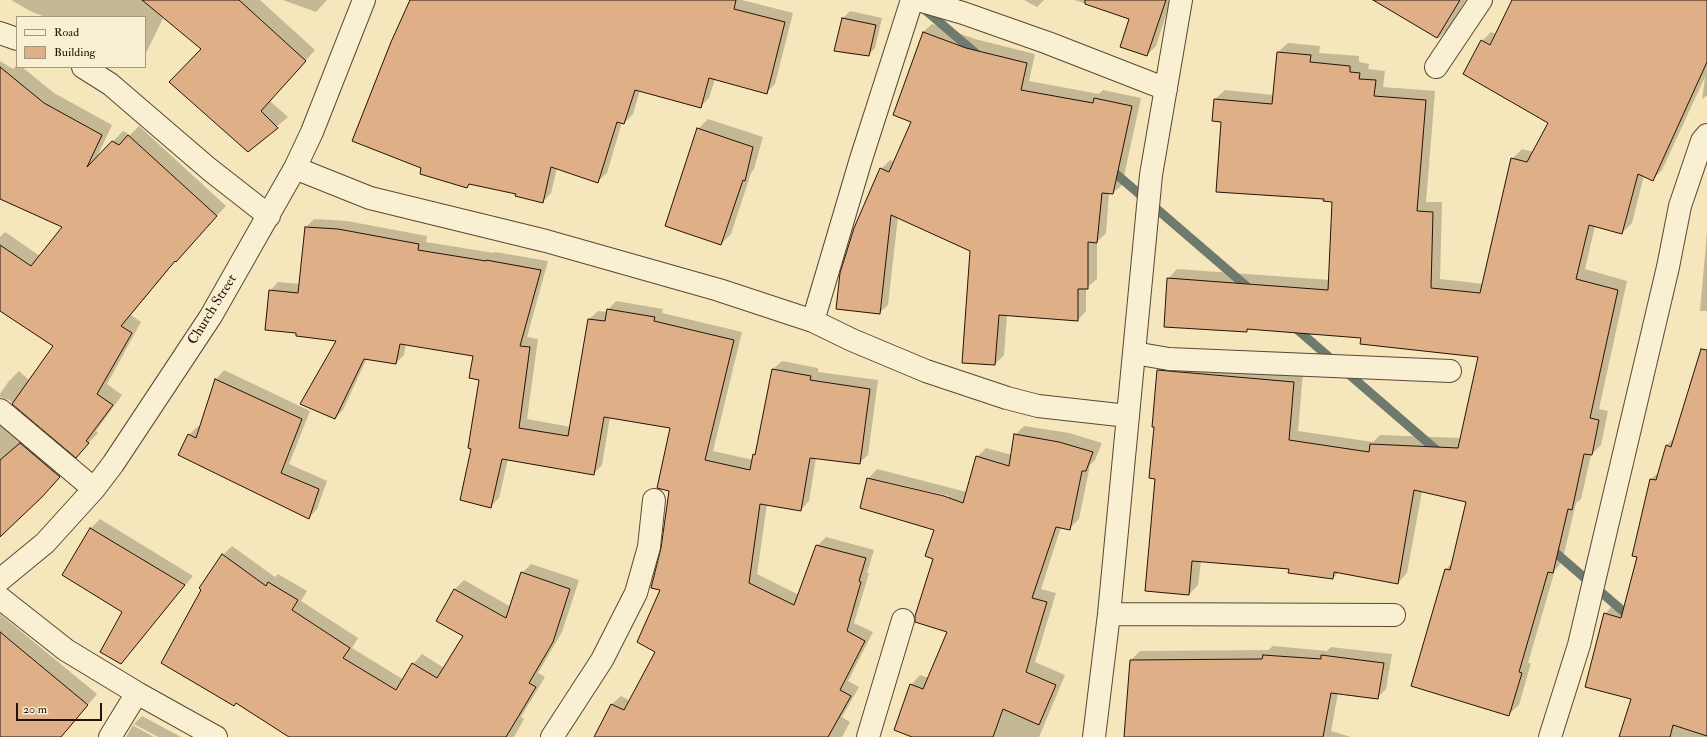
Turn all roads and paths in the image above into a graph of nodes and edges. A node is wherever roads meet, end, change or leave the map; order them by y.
1 (364, 0) edge
2 (912, 0) edge
3 (918, 0) edge
4 (1181, 0) edge
5 (1481, 0) edge
6 (0, 33) edge
7 (16, 39) edge
8 (1436, 67) dead end
9 (84, 68) edge
10 (1166, 89) junction
11 (1707, 135) edge
12 (296, 168) junction
13 (269, 216) junction
14 (812, 321) junction
15 (1134, 353) junction
16 (1450, 371) dead end
17 (0, 410) edge
18 (1128, 416) junction
19 (94, 489) junction
20 (654, 500) dead end
21 (0, 580) edge
22 (0, 598) edge
23 (1109, 614) junction
24 (1394, 615) dead end
25 (903, 620) dead end
26 (137, 693) junction
27 (110, 737) edge
28 (216, 737) edge
29 (552, 737) edge
30 (868, 737) edge
31 (1094, 737) edge
32 (1550, 737) edge

1 - 12 street, Church Street
2 - 14 street
3 - 10 street
4 - 10 street
5 - 8 street
6 - 7 street
9 - 13 street
10 - 15 street
11 - 32 street
12 - 13 street, Church Street
12 - 14 street
13 - 19 street, Church Street
14 - 18 street
15 - 16 street
15 - 18 street
17 - 19 street
18 - 23 street
19 - 21 street, Church Street
20 - 29 street
22 - 26 street
23 - 24 street
23 - 31 street
25 - 30 street
26 - 27 street
26 - 28 street

